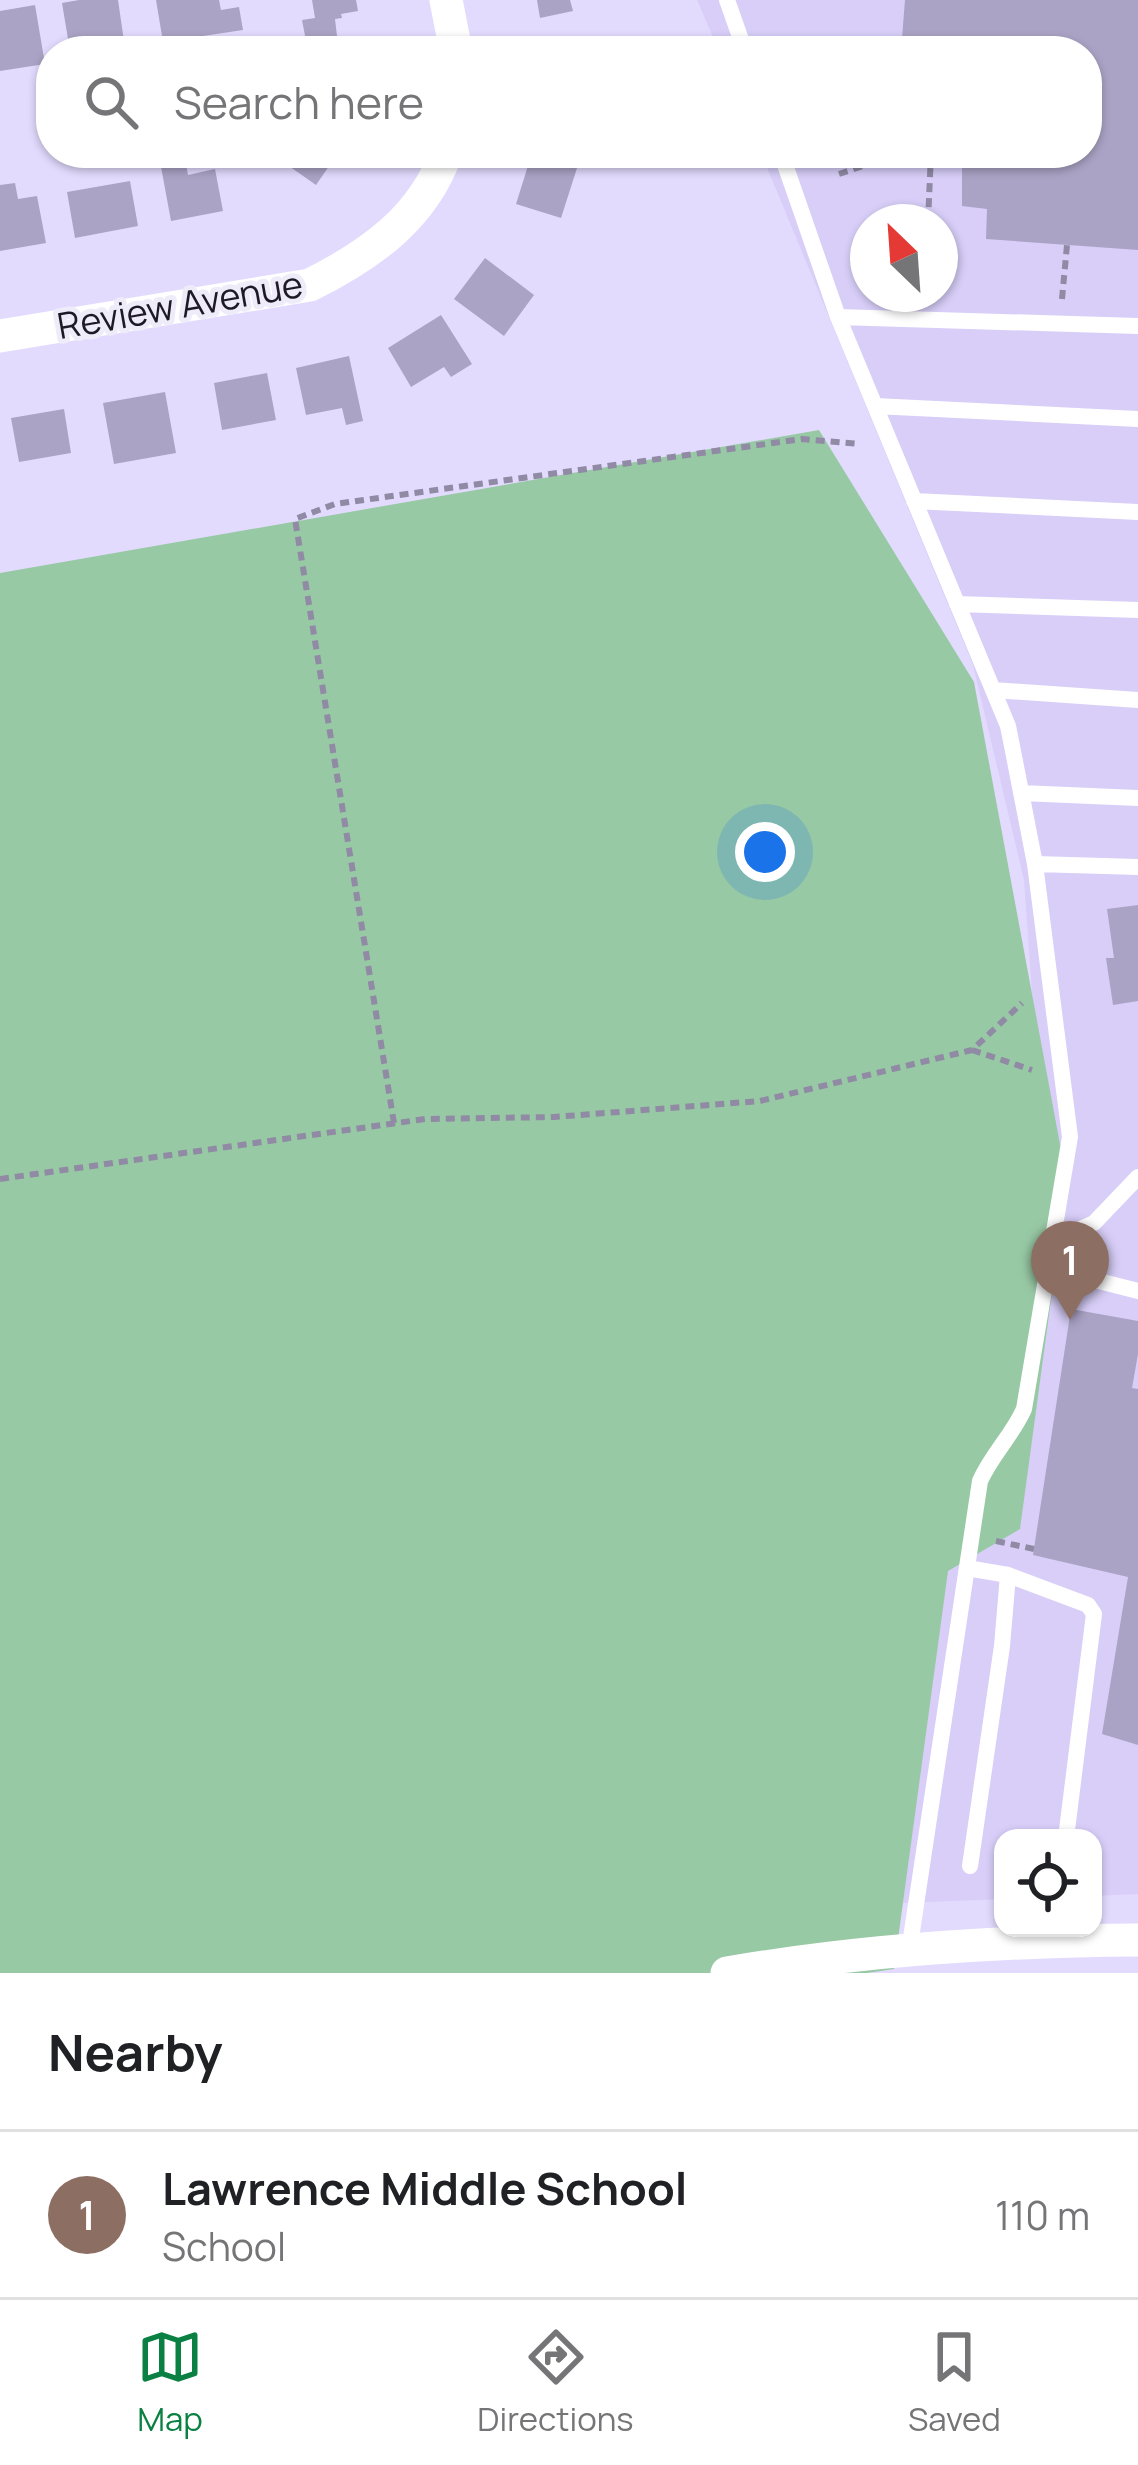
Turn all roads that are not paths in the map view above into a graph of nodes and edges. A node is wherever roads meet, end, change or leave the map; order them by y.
1 (446, 0) edge
2 (727, 0) edge
3 (453, 36) edge
4 (740, 36) edge
5 (441, 168) edge
6 (786, 168) edge
7 (838, 317) junction
8 (1138, 326) edge
9 (0, 337) edge
10 (875, 406) junction
11 (1138, 419) edge
12 (914, 501) junction
13 (1138, 512) edge
14 (957, 604) junction
15 (1138, 610) edge
16 (993, 690) junction
17 (1138, 700) edge
18 (1021, 794) junction
19 (1138, 798) edge
20 (1034, 864) junction
21 (1138, 867) edge
22 (1138, 1177) edge
23 (1053, 1240) junction
24 (1048, 1268) junction
25 (1138, 1291) edge
26 (967, 1568) junction
27 (1008, 1576) junction
28 (1067, 1829) edge
29 (970, 1866) dead end
30 (1036, 1937) edge
31 (1088, 1937) edge
32 (1138, 1940) edge
33 (909, 1951) junction
34 (727, 1973) edge

1 - 3 street
2 - 4 lane
5 - 9 street, Review Avenue
6 - 7 lane
7 - 8 lane
7 - 10 lane
10 - 11 lane
10 - 12 lane
12 - 13 lane
12 - 14 lane
14 - 15 lane
14 - 16 lane
16 - 17 lane
16 - 18 lane
18 - 19 lane
18 - 20 lane
20 - 21 lane
20 - 23 lane
22 - 23 lane
23 - 24 lane
24 - 25 lane
24 - 26 lane
26 - 27 lane
26 - 33 lane
27 - 28 lane
27 - 29 lane
30 - 33 street
31 - 32 street
33 - 34 street

